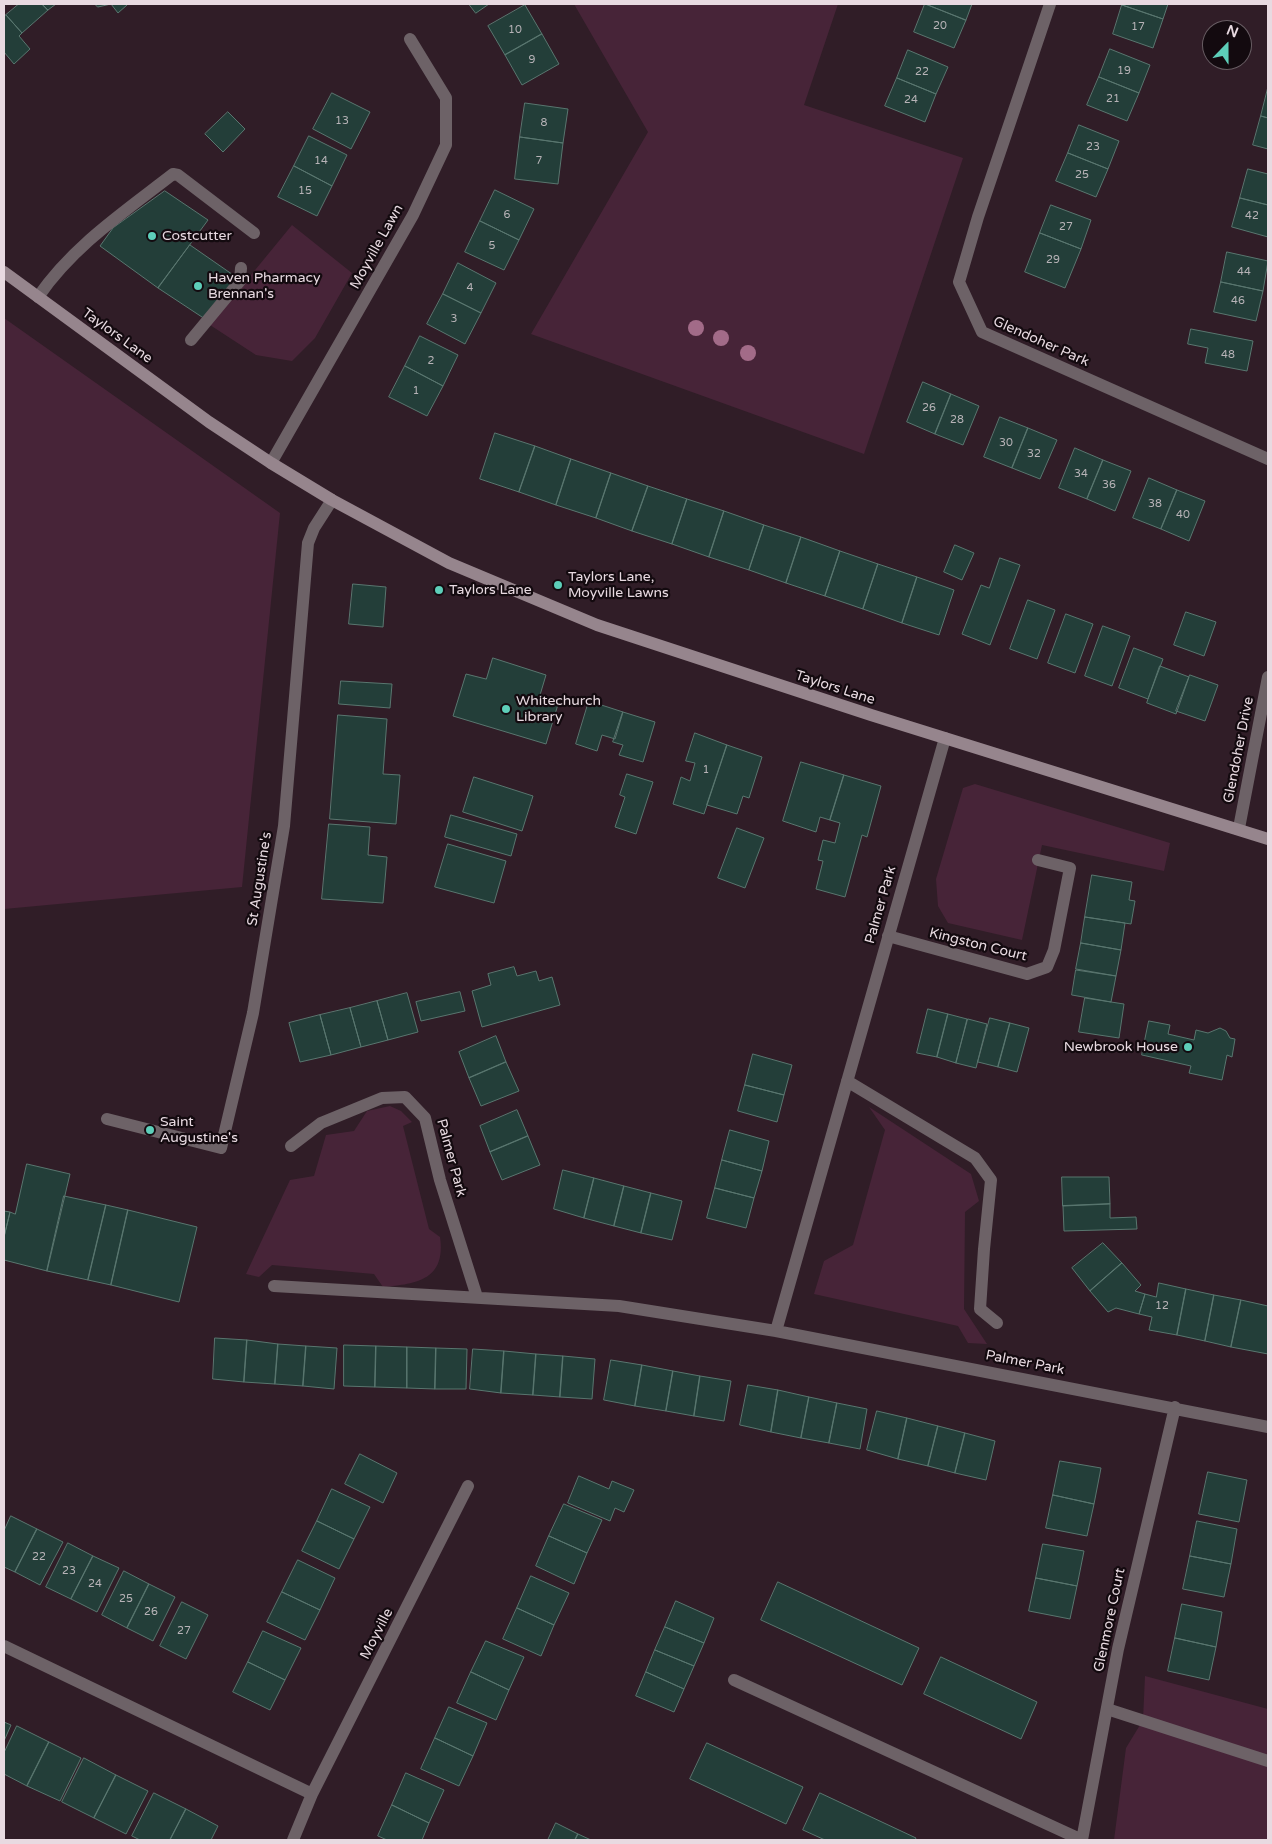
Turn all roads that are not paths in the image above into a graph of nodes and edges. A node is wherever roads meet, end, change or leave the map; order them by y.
1 (1050, 4) edge
2 (410, 38) dead end
3 (254, 233) dead end
4 (241, 268) dead end
5 (4, 272) edge
6 (38, 297) junction
7 (191, 340) dead end
8 (1268, 460) edge
9 (272, 463) junction
10 (332, 500) junction
11 (1268, 677) edge
12 (945, 738) junction
13 (1239, 828) junction
14 (1268, 839) edge
15 (1038, 860) dead end
16 (888, 936) junction
17 (847, 1081) junction
18 (107, 1119) dead end
19 (292, 1146) dead end
20 (274, 1286) dead end
21 (477, 1297) junction
22 (997, 1323) dead end
23 (776, 1331) junction
24 (1175, 1407) junction
25 (1268, 1427) edge
26 (468, 1486) dead end
27 (4, 1646) edge
28 (734, 1680) dead end
29 (1107, 1709) junction
30 (1268, 1762) edge
31 (312, 1794) junction
32 (293, 1840) edge
33 (1082, 1840) edge

1 - 8 street, Glendoher Park
2 - 9 street, Moyville Lawn
3 - 6 street
4 - 7 street
5 - 6 main road, Taylors Lane
6 - 9 main road, Taylors Lane
9 - 10 main road, Taylors Lane
10 - 12 main road, Taylors Lane
10 - 18 street, St Augustine's
11 - 13 street, Glendoher Drive
12 - 13 main road, Taylors Lane
12 - 16 street, Palmer Park
13 - 14 main road, Taylors Lane
15 - 16 street, Kingston Court
16 - 17 street, Palmer Park
17 - 22 street
17 - 23 street, Palmer Park
19 - 21 street, Palmer Park
20 - 21 street, Palmer Park
21 - 23 street, Palmer Park
23 - 24 street, Palmer Park
24 - 25 street, Palmer Park
24 - 29 street, Glenmore Court
26 - 31 street, Moyville
27 - 31 street
28 - 33 street, Glenmore Court
29 - 30 street
29 - 33 street, Glenmore Court
31 - 32 street, Moyville

